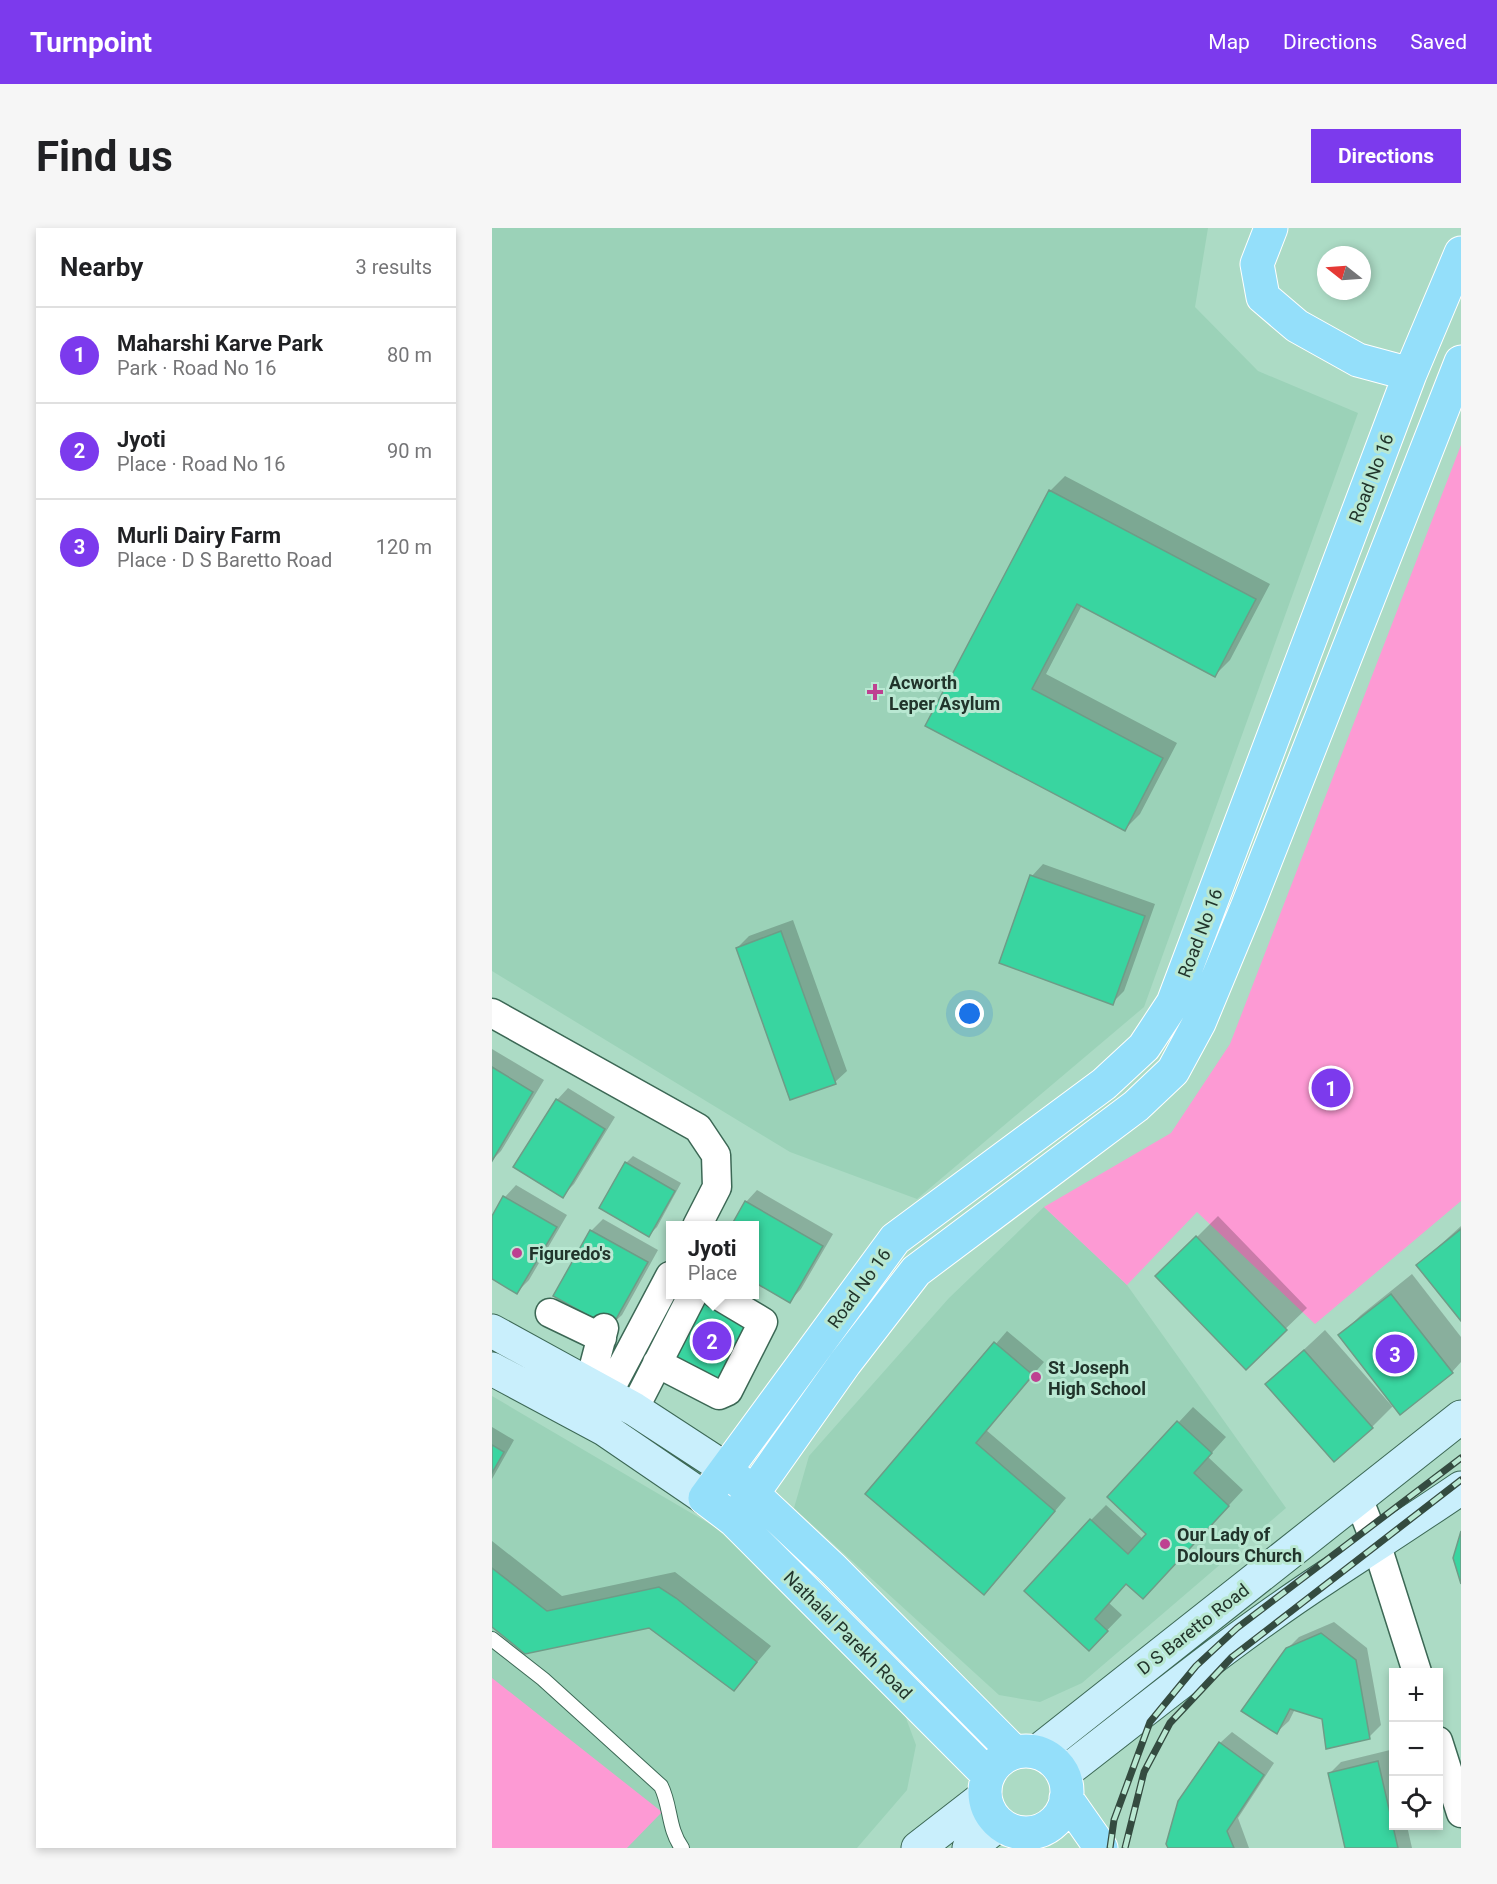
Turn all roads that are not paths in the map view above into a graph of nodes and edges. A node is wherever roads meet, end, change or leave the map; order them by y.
1 (1271, 228) edge
2 (1461, 253) edge
3 (1461, 362) edge
4 (1410, 374) junction
5 (1202, 928) junction
6 (1235, 938) junction
7 (492, 1013) edge
8 (700, 1221) edge
9 (666, 1284) edge
10 (690, 1299) edge
11 (724, 1299) edge
12 (492, 1331) edge
13 (531, 1353) junction
14 (657, 1363) junction
15 (492, 1369) edge
16 (610, 1396) junction
17 (1461, 1417) edge
18 (726, 1469) junction
19 (1461, 1488) edge
20 (754, 1493) junction
21 (705, 1498) junction
22 (1358, 1498) junction
23 (734, 1520) junction
24 (1377, 1546) junction
25 (492, 1639) edge
26 (1416, 1668) edge
27 (1026, 1752) junction
28 (1443, 1757) edge
29 (987, 1785) junction
30 (1065, 1785) junction
31 (1461, 1813) edge
32 (998, 1825) junction
33 (1054, 1837) edge
34 (682, 1848) edge
35 (918, 1848) edge
36 (969, 1848) edge
37 (1101, 1848) edge

1 - 4 main road
2 - 4 main road, Road No 16
3 - 6 main road, Road No 16
4 - 5 main road, Road No 16
5 - 6 main road
5 - 18 main road, Road No 16
6 - 20 main road, Road No 16
7 - 8 street
9 - 16 street
10 - 14 street
11 - 14 street
12 - 13 street
13 - 16 street
13 - 16 street
14 - 16 street
15 - 21 street, Nathalal Parekh Road
16 - 18 street
17 - 22 street, D S Baretto Road
18 - 20 main road, Nathalal Parekh Road
18 - 21 main road
19 - 24 street, D S Baretto Road
20 - 23 main road, Road No 16
20 - 27 main road, Nathalal Parekh Road
21 - 23 main road, Nathalal Parekh Road
22 - 24 street
22 - 27 street, D S Baretto Road
23 - 29 main road, Nathalal Parekh Road
24 - 26 street
24 - 30 street, D S Baretto Road
25 - 34 lane
27 - 29 main road
27 - 30 main road
28 - 31 street
29 - 32 main road
29 - 35 street
30 - 33 main road
30 - 37 main road
32 - 33 main road
32 - 36 street

